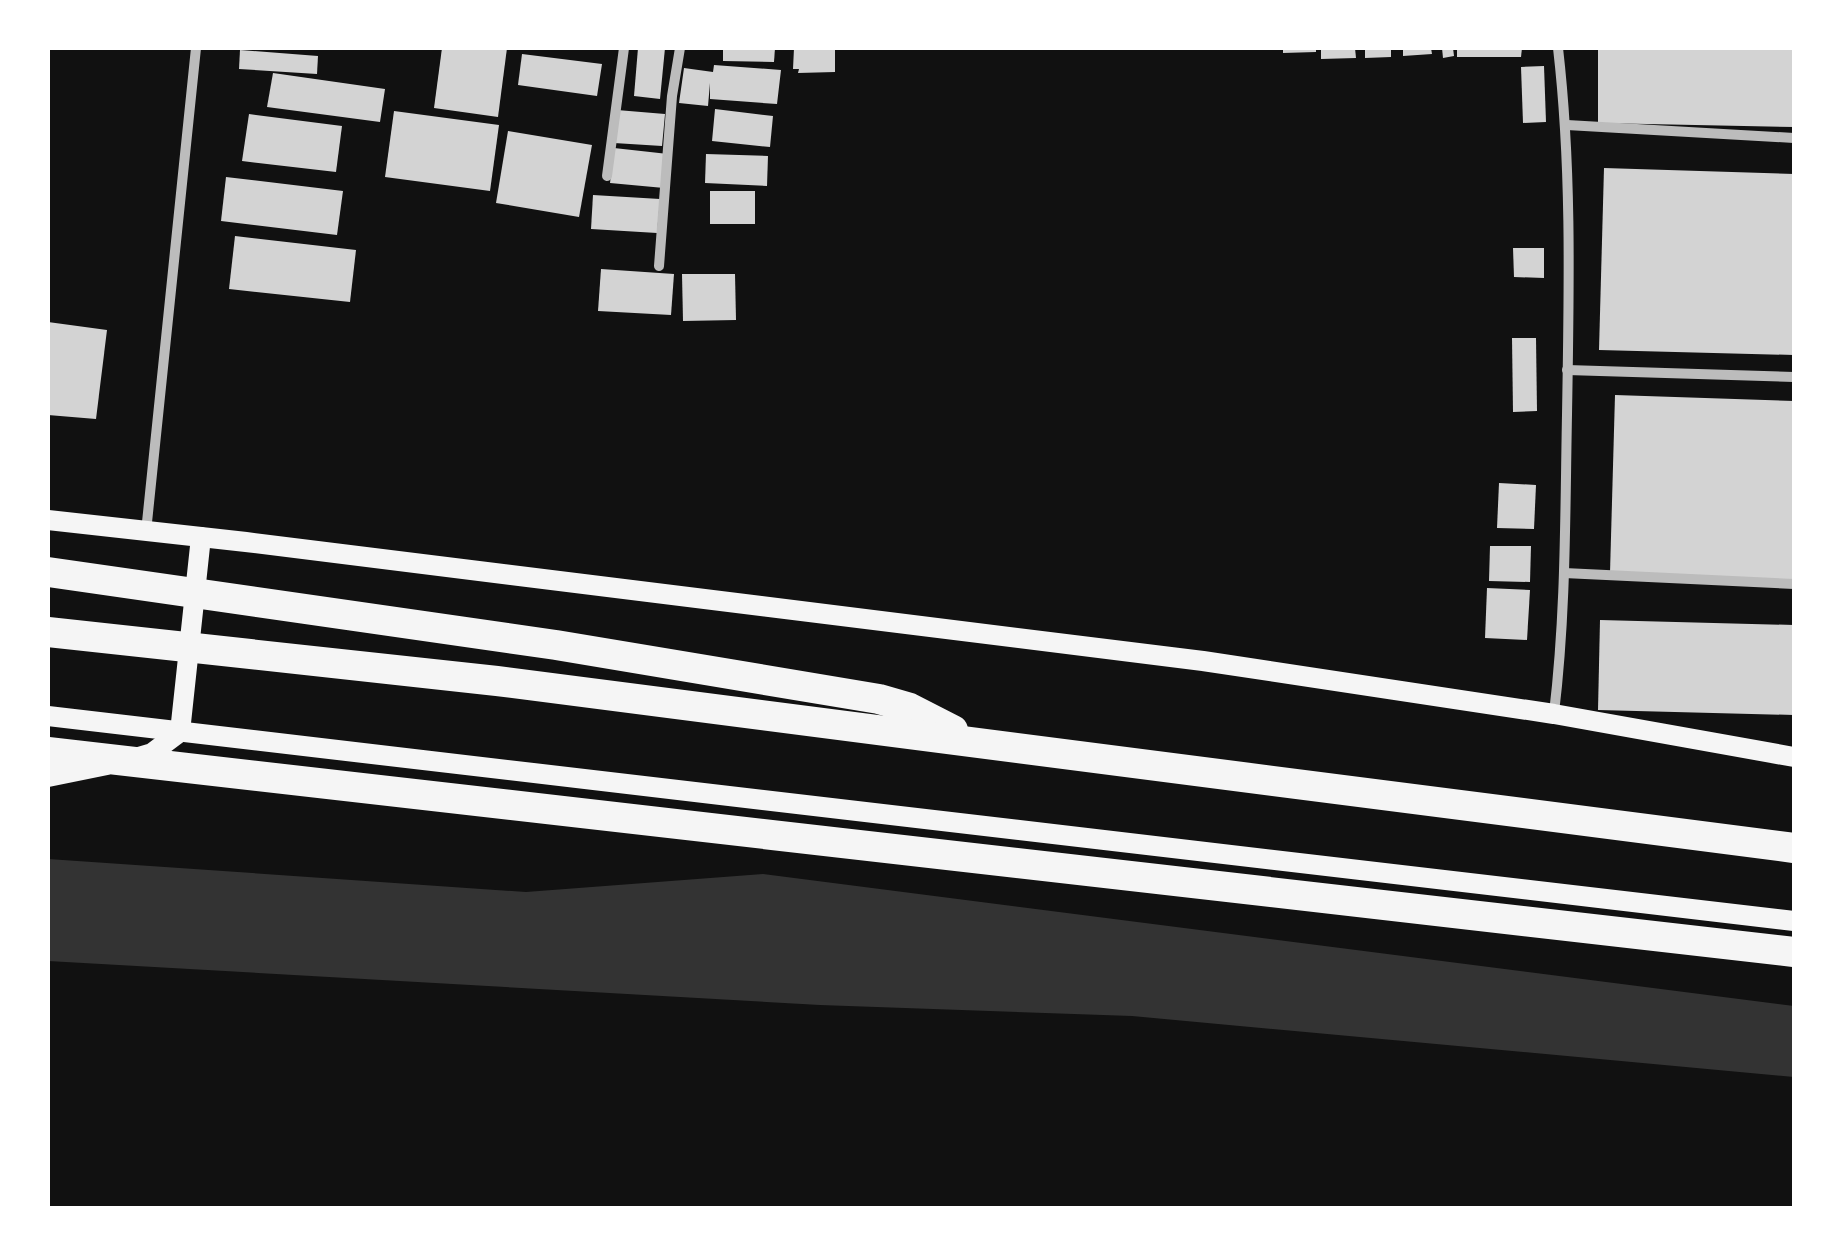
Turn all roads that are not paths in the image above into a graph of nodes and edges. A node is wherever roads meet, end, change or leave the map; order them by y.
1 (196, 48) edge
2 (624, 48) edge
3 (680, 48) edge
4 (1558, 48) edge
5 (1567, 125) junction
6 (1794, 138) edge
7 (606, 176) dead end
8 (659, 266) dead end
9 (1567, 370) junction
10 (1794, 377) edge
11 (48, 520) edge
12 (146, 532) junction
13 (201, 537) junction
14 (48, 572) edge
15 (1564, 573) junction
16 (1794, 584) edge
17 (48, 632) edge
18 (1554, 714) junction
19 (48, 716) edge
20 (180, 732) junction
21 (972, 740) junction
22 (48, 752) edge
23 (1794, 757) edge
24 (48, 777) edge
25 (1794, 848) edge
26 (1794, 922) edge
27 (1794, 952) edge

1 - 12 street
2 - 7 street
3 - 8 street
4 - 5 street
5 - 6 street
5 - 9 street
9 - 10 street
9 - 15 street
11 - 12 main road
12 - 13 main road
13 - 18 main road
13 - 20 main road
14 - 21 highway
15 - 16 street
15 - 18 street
17 - 21 highway
18 - 23 main road
19 - 20 main road
20 - 24 main road
20 - 26 main road
21 - 25 highway
22 - 27 highway

